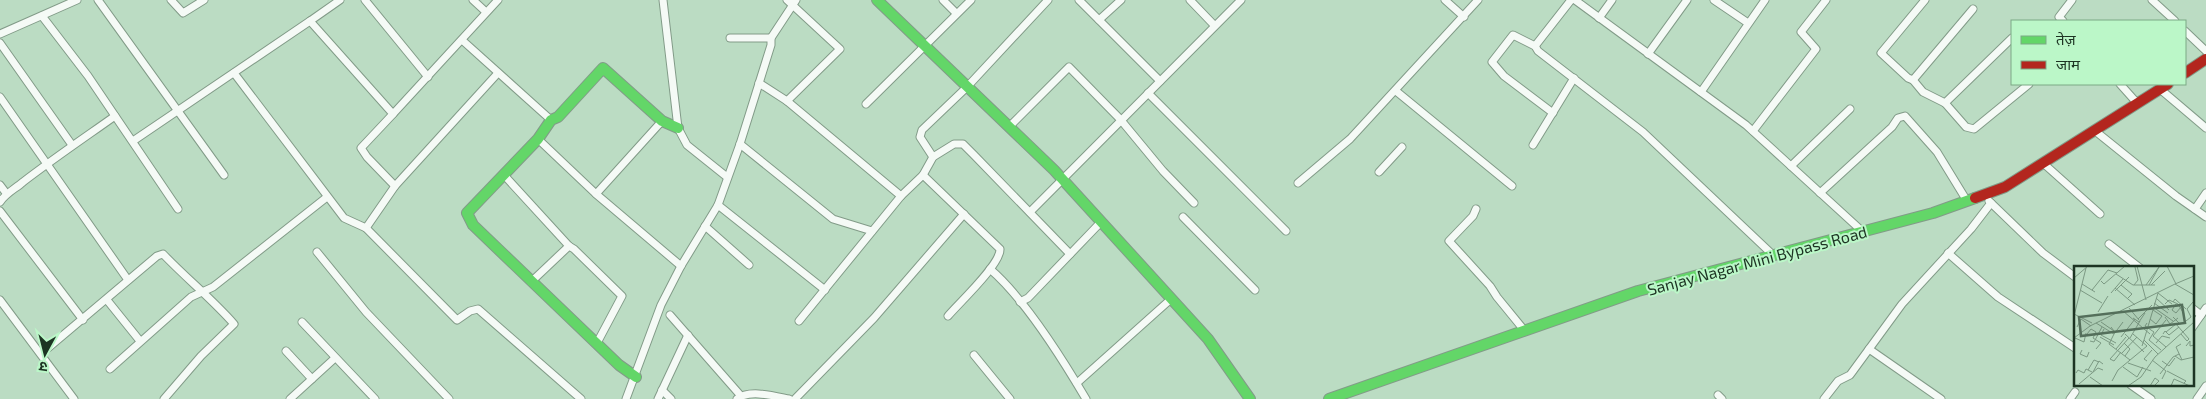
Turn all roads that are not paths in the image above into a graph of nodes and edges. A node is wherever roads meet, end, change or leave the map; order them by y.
1 (77, 0) edge
2 (98, 0) edge
3 (171, 0) edge
4 (204, 0) edge
5 (340, 0) edge
6 (365, 0) edge
7 (473, 0) edge
8 (498, 0) edge
9 (663, 0) edge
10 (877, 0) edge
11 (943, 0) edge
12 (970, 0) edge
13 (1048, 0) edge
14 (1079, 0) edge
15 (1121, 0) edge
16 (1190, 0) edge
17 (1241, 0) edge
18 (1445, 0) edge
19 (1478, 0) edge
20 (1573, 0) edge
21 (1612, 0) edge
22 (1687, 0) edge
23 (1714, 0) edge
24 (1765, 0) edge
25 (1826, 0) edge
26 (1925, 0) edge
27 (2072, 0) edge
28 (2152, 0) edge
29 (792, 2) edge
30 (1973, 9) dead end
31 (486, 12) junction
32 (956, 13) junction
33 (42, 16) junction
34 (1464, 17) junction
35 (1599, 18) junction
36 (1099, 20) junction
37 (2062, 20) edge
38 (2174, 20) edge
39 (310, 21) junction
40 (1748, 24) junction
41 (1214, 25) junction
42 (2186, 32) edge
43 (0, 34) edge
44 (730, 38) dead end
45 (772, 38) junction
46 (2011, 39) edge
47 (462, 40) junction
48 (0, 42) edge
49 (925, 46) junction
50 (1535, 46) junction
51 (2206, 51) edge
52 (1648, 54) junction
53 (2206, 59) edge
54 (2186, 72) edge
55 (234, 73) junction
56 (498, 73) junction
57 (428, 77) junction
58 (1574, 78) junction
59 (1913, 80) junction
60 (1160, 81) junction
61 (759, 83) junction
62 (2028, 85) edge
63 (2121, 85) edge
64 (967, 86) junction
65 (2164, 86) edge
66 (1396, 91) junction
67 (1701, 92) junction
68 (1148, 93) junction
69 (0, 97) edge
70 (787, 101) junction
71 (1945, 103) junction
72 (2137, 103) junction
73 (866, 104) dead end
74 (179, 110) junction
75 (1850, 110) dead end
76 (1553, 113) junction
77 (393, 114) junction
78 (115, 116) junction
79 (1120, 119) junction
80 (551, 120) junction
81 (662, 121) junction
82 (1009, 127) junction
83 (678, 128) junction
84 (2206, 128) edge
85 (2094, 130) junction
86 (1753, 131) junction
87 (538, 139) junction
88 (133, 141) junction
89 (740, 144) junction
90 (72, 145) junction
91 (1532, 145) dead end
92 (1402, 147) dead end
93 (933, 157) junction
94 (2043, 163) junction
95 (46, 165) junction
96 (1792, 166) junction
97 (1379, 172) dead end
98 (503, 174) junction
99 (224, 175) dead end
100 (923, 175) junction
101 (727, 177) junction
102 (1063, 180) junction
103 (1298, 183) dead end
104 (0, 185) edge
105 (395, 186) junction
106 (1512, 186) dead end
107 (1820, 193) junction
108 (6, 194) junction
109 (596, 194) junction
110 (2206, 194) edge
111 (901, 196) junction
112 (327, 198) junction
113 (1988, 199) junction
114 (1967, 201) junction
115 (0, 202) edge
116 (1194, 203) dead end
117 (718, 205) junction
118 (178, 209) dead end
119 (1476, 209) dead end
120 (2194, 209) junction
121 (0, 211) edge
122 (1030, 212) junction
123 (964, 214) junction
124 (2100, 214) dead end
125 (1183, 217) dead end
126 (2206, 217) edge
127 (1101, 222) junction
128 (705, 226) junction
129 (366, 228) junction
130 (872, 231) junction
131 (1286, 231) dead end
132 (1863, 232) junction
133 (2109, 244) dead end
134 (569, 246) junction
135 (317, 252) dead end
136 (1948, 253) junction
137 (1070, 254) junction
138 (1774, 256) junction
139 (749, 265) dead end
140 (681, 266) junction
141 (2137, 266) edge
142 (990, 270) junction
143 (2074, 276) edge
144 (128, 280) junction
145 (531, 282) junction
146 (825, 290) junction
147 (1255, 290) dead end
148 (202, 293) junction
149 (1171, 299) junction
150 (0, 300) edge
151 (107, 300) junction
152 (1020, 302) junction
153 (2206, 308) edge
154 (2194, 310) edge
155 (670, 315) dead end
156 (2201, 315) junction
157 (948, 316) dead end
158 (82, 320) junction
159 (799, 321) dead end
160 (302, 322) dead end
161 (2194, 325) edge
162 (1524, 330) junction
163 (688, 335) junction
164 (140, 341) junction
165 (597, 343) junction
166 (2074, 347) edge
167 (1869, 349) junction
168 (286, 351) dead end
169 (42, 354) junction
170 (974, 355) dead end
171 (335, 358) junction
172 (110, 369) dead end
173 (636, 377) junction
174 (312, 379) junction
175 (1077, 383) junction
176 (2132, 386) edge
177 (2206, 386) edge
178 (662, 390) junction
179 (2075, 392) dead end
180 (739, 397) edge
181 (74, 399) edge
182 (164, 399) edge
183 (290, 399) edge
184 (375, 399) edge
185 (449, 399) edge
186 (581, 399) edge
187 (626, 399) edge
188 (658, 399) edge
189 (670, 399) edge
190 (789, 399) edge
191 (794, 399) edge
192 (1010, 399) edge
193 (1086, 399) edge
194 (1250, 399) edge
195 (1329, 399) edge
196 (1824, 399) edge
197 (1941, 399) edge
198 (2070, 399) edge
199 (2151, 399) edge
200 (2198, 399) edge

1 - 33 street
2 - 74 street
3 - 4 street
5 - 39 street
6 - 57 street
7 - 31 street
8 - 31 street
9 - 83 street
10 - 49 street
11 - 32 street
12 - 32 street
13 - 64 street
14 - 36 street
15 - 36 street
16 - 41 street
17 - 41 street
18 - 34 street
19 - 34 street
20 - 35 street
20 - 50 street
21 - 35 street
22 - 52 street
23 - 40 street
24 - 40 street
25 - 86 street
26 - 59 street
27 - 37 street
28 - 38 street
29 - 45 street
29 - 70 street
30 - 59 street
31 - 47 street
32 - 49 street
33 - 43 street
33 - 78 street
34 - 66 street
35 - 52 street
36 - 60 street
39 - 55 street
39 - 77 street
40 - 67 street
41 - 60 street
42 - 51 street
44 - 45 street
45 - 61 street
46 - 71 street
47 - 56 street
47 - 57 street
48 - 90 street
49 - 64 street
49 - 73 street
50 - 58 street
50 - 76 street
52 - 67 street
53 - 54 street
55 - 74 street
55 - 112 street
56 - 80 street
56 - 105 street
57 - 77 street
58 - 76 street
58 - 138 street
59 - 71 street
60 - 68 street
61 - 70 street
61 - 89 street
62 - 71 street
63 - 72 street
64 - 82 street
64 - 93 street
65 - 72 street, Sanjay Nagar Mini Bypass Road
65 - 84 street
66 - 103 street
66 - 106 street
67 - 86 street
68 - 79 street
68 - 131 street
69 - 95 street
70 - 111 street
72 - 85 street, Sanjay Nagar Mini Bypass Road
74 - 88 street
74 - 99 street
75 - 96 street
76 - 91 street
77 - 105 street
78 - 88 street
78 - 90 street
79 - 82 street
79 - 102 street
79 - 116 street
80 - 81 street
80 - 87 street
81 - 83 street
81 - 109 street
82 - 102 street
83 - 101 street
85 - 94 street, Sanjay Nagar Mini Bypass Road
85 - 120 street
86 - 96 street
87 - 98 street
87 - 109 street
88 - 118 street
89 - 101 street
89 - 130 street
90 - 95 street
92 - 97 street
93 - 100 street
93 - 122 street
94 - 113 street, Sanjay Nagar Mini Bypass Road
94 - 124 street
95 - 108 street
95 - 144 street
96 - 107 street
98 - 134 street
98 - 145 street
100 - 111 street
100 - 123 street
101 - 117 street
102 - 122 street
102 - 127 street
104 - 108 street
105 - 129 street
107 - 114 street
107 - 132 street
108 - 115 street
109 - 140 street
110 - 120 street
111 - 130 street
112 - 129 street
112 - 148 street
113 - 114 street, Sanjay Nagar Mini Bypass Road
113 - 136 street
113 - 143 street
114 - 132 street, Sanjay Nagar Mini Bypass Road
117 - 128 street
117 - 146 street
119 - 162 street
120 - 126 street
121 - 158 street
122 - 137 street
123 - 142 street
123 - 191 street
125 - 147 street
127 - 137 street
127 - 149 street
128 - 139 street
128 - 140 street
129 - 186 street
130 - 146 street
132 - 138 street, Sanjay Nagar Mini Bypass Road
133 - 141 street
134 - 145 street
134 - 165 street
135 - 185 street
136 - 166 street
136 - 167 street
137 - 152 street
138 - 162 street, Sanjay Nagar Mini Bypass Road
140 - 173 street
142 - 152 street
142 - 157 street
144 - 148 street
144 - 151 street
145 - 165 street
146 - 159 street
148 - 164 street
148 - 182 street
149 - 175 street
149 - 194 street
150 - 169 street
151 - 158 street
151 - 164 street
152 - 175 street
153 - 156 street
154 - 156 street
155 - 163 street
156 - 161 street
158 - 169 street
160 - 171 street
162 - 195 street, Sanjay Nagar Mini Bypass Road
163 - 178 street
163 - 180 street
164 - 172 street
165 - 173 street
167 - 196 street
167 - 197 street
168 - 174 street
169 - 181 street
170 - 192 street
171 - 174 street
171 - 184 street
173 - 187 street
174 - 183 street
175 - 193 street
176 - 199 street
177 - 200 street
178 - 188 street
178 - 189 street
179 - 198 street
180 - 190 street

